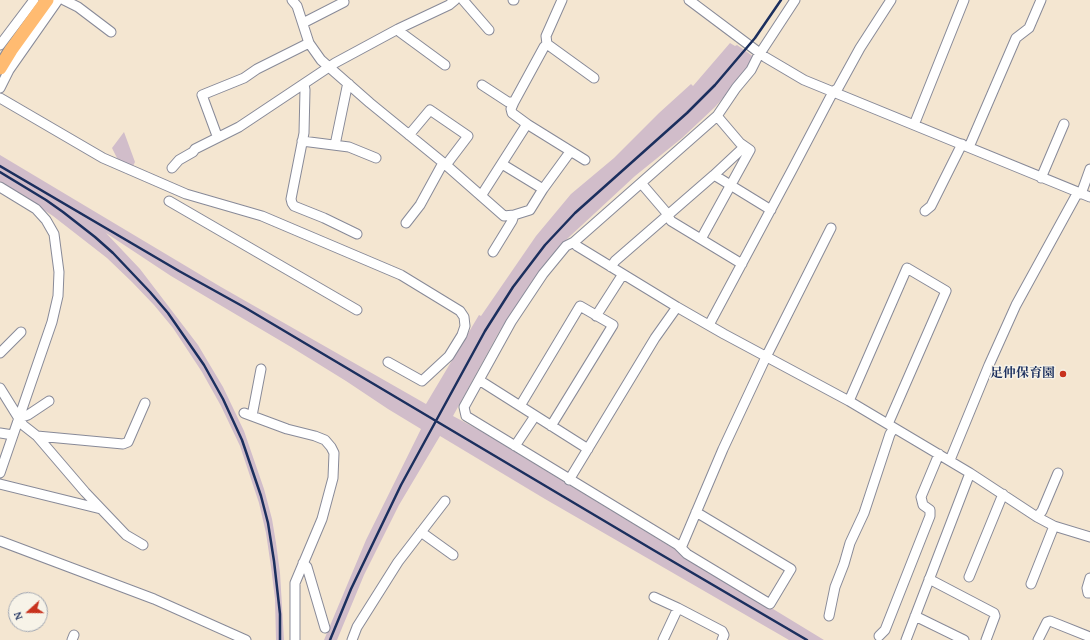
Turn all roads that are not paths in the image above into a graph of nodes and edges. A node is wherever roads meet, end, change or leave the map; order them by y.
1 (34, 0) edge
2 (47, 0) edge
3 (58, 0) edge
4 (64, 0) edge
5 (463, 0) edge
6 (562, 0) edge
7 (689, 0) edge
8 (795, 0) edge
9 (891, 0) edge
10 (964, 0) edge
11 (1040, 0) edge
12 (294, 1) edge
13 (344, 2) dead end
14 (452, 3) edge
15 (303, 23) junction
16 (398, 30) junction
17 (489, 30) dead end
18 (112, 32) dead end
19 (309, 43) junction
20 (547, 44) junction
21 (0, 45) edge
22 (760, 54) junction
23 (446, 65) dead end
24 (329, 67) junction
25 (0, 68) edge
26 (594, 78) dead end
27 (304, 84) junction
28 (349, 84) junction
29 (482, 85) dead end
30 (0, 88) edge
31 (833, 92) junction
32 (0, 98) edge
33 (514, 102) junction
34 (717, 116) junction
35 (527, 124) junction
36 (1064, 124) dead end
37 (914, 125) junction
38 (409, 135) junction
39 (219, 137) junction
40 (302, 141) junction
41 (335, 145) junction
42 (966, 146) junction
43 (744, 147) junction
44 (570, 152) junction
45 (376, 158) dead end
46 (585, 160) dead end
47 (444, 164) junction
48 (502, 164) junction
49 (172, 168) dead end
50 (1090, 169) edge
51 (714, 175) junction
52 (1041, 178) junction
53 (641, 183) junction
54 (730, 185) junction
55 (0, 187) edge
56 (543, 189) junction
57 (186, 194) junction
58 (1083, 194) edge
59 (481, 196) junction
60 (169, 201) dead end
61 (771, 210) junction
62 (925, 211) dead end
63 (191, 213) junction
64 (514, 215) junction
65 (667, 216) junction
66 (406, 223) dead end
67 (831, 228) dead end
68 (356, 234) dead end
69 (701, 239) junction
70 (574, 242) junction
71 (493, 252) dead end
72 (742, 264) junction
73 (612, 267) junction
74 (623, 274) junction
75 (677, 307) junction
76 (356, 310) dead end
77 (596, 316) junction
78 (709, 325) junction
79 (21, 332) dead end
80 (0, 353) edge
81 (766, 357) junction
82 (388, 362) dead end
83 (261, 369) dead end
84 (479, 380) junction
85 (0, 388) edge
86 (48, 401) dead end
87 (849, 401) junction
88 (145, 403) dead end
89 (520, 406) junction
90 (535, 416) junction
91 (19, 418) junction
92 (551, 426) junction
93 (891, 426) junction
94 (0, 433) edge
95 (13, 435) junction
96 (37, 436) junction
97 (514, 446) junction
98 (588, 449) junction
99 (939, 454) junction
100 (950, 460) junction
101 (0, 473) edge
102 (970, 473) junction
103 (1058, 473) dead end
104 (569, 480) junction
105 (0, 484) edge
106 (1003, 494) junction
107 (444, 501) dead end
108 (102, 509) junction
109 (696, 512) junction
110 (1037, 517) junction
111 (1054, 526) junction
112 (421, 532) junction
113 (1090, 537) edge
114 (0, 541) edge
115 (142, 545) dead end
116 (681, 548) junction
117 (453, 555) dead end
118 (303, 563) junction
119 (969, 577) dead end
120 (1090, 578) edge
121 (929, 579) junction
122 (1031, 584) dead end
123 (1090, 593) edge
124 (654, 597) dead end
125 (678, 608) junction
126 (829, 616) dead end
127 (915, 616) junction
128 (325, 628) dead end
129 (879, 636) dead end
130 (1090, 637) edge
131 (246, 640) edge
132 (295, 640) edge
133 (352, 640) edge
134 (663, 640) edge
135 (722, 640) edge
136 (906, 640) edge
137 (964, 640) edge
138 (986, 640) edge
139 (1038, 640) edge

1 - 21 street
2 - 25 highway
3 - 30 street
4 - 18 street
5 - 17 street
6 - 20 street
7 - 22 street
8 - 22 street
9 - 31 street
10 - 37 street
11 - 42 street
12 - 15 street
13 - 15 street
14 - 16 street
15 - 19 street
16 - 23 street
16 - 24 street
19 - 24 street
19 - 39 street
20 - 26 street
20 - 33 street
22 - 31 street
22 - 34 street
24 - 27 street
24 - 28 street
27 - 39 street
27 - 40 street
28 - 38 street
28 - 41 street
29 - 33 street
31 - 37 street
31 - 61 street
32 - 57 street
33 - 35 street
34 - 43 street
34 - 53 street
35 - 44 street
35 - 48 street
36 - 52 street
37 - 42 street
38 - 47 street
38 - 47 street
39 - 49 street
40 - 41 street
40 - 68 street
41 - 45 street
42 - 52 street
42 - 62 street
43 - 51 street
43 - 54 street
44 - 46 street
44 - 56 street
47 - 59 street
47 - 66 street
48 - 56 street
48 - 59 street
50 - 58 street
51 - 54 street
51 - 65 street
52 - 58 street
53 - 65 street
53 - 70 street
54 - 61 street
54 - 69 street
55 - 91 street
56 - 64 street
57 - 63 street
57 - 82 street
58 - 100 street
59 - 64 street
60 - 63 street
61 - 72 street
63 - 76 street
64 - 71 street
65 - 69 street
65 - 73 street
67 - 81 street
69 - 72 street
70 - 73 street
70 - 84 street
72 - 78 street
73 - 74 street
74 - 75 street
74 - 77 street
75 - 78 street
75 - 98 street
77 - 89 street
77 - 92 street
78 - 81 street
79 - 80 street
81 - 87 street
81 - 109 street
83 - 118 street
84 - 89 street
84 - 97 street
85 - 91 street
86 - 91 street
87 - 93 street
87 - 93 street
88 - 96 street
89 - 90 street
90 - 92 street
90 - 97 street
91 - 95 street
91 - 96 street
92 - 98 street
93 - 99 street
93 - 126 street
94 - 95 street
95 - 101 street
96 - 108 street
97 - 104 street
98 - 104 street
99 - 100 street
99 - 129 street
100 - 102 street
102 - 106 street
102 - 121 street
103 - 110 street
104 - 116 street
105 - 108 street
106 - 110 street
106 - 119 street
107 - 112 street
108 - 115 street
109 - 116 street
109 - 116 street
110 - 111 street
111 - 113 street
111 - 122 street
112 - 117 street
112 - 133 street
114 - 131 street
118 - 128 street
118 - 132 street
120 - 123 street
121 - 127 street
121 - 138 street
124 - 125 street
125 - 134 street
125 - 135 street
127 - 136 street
127 - 137 street
130 - 139 street

